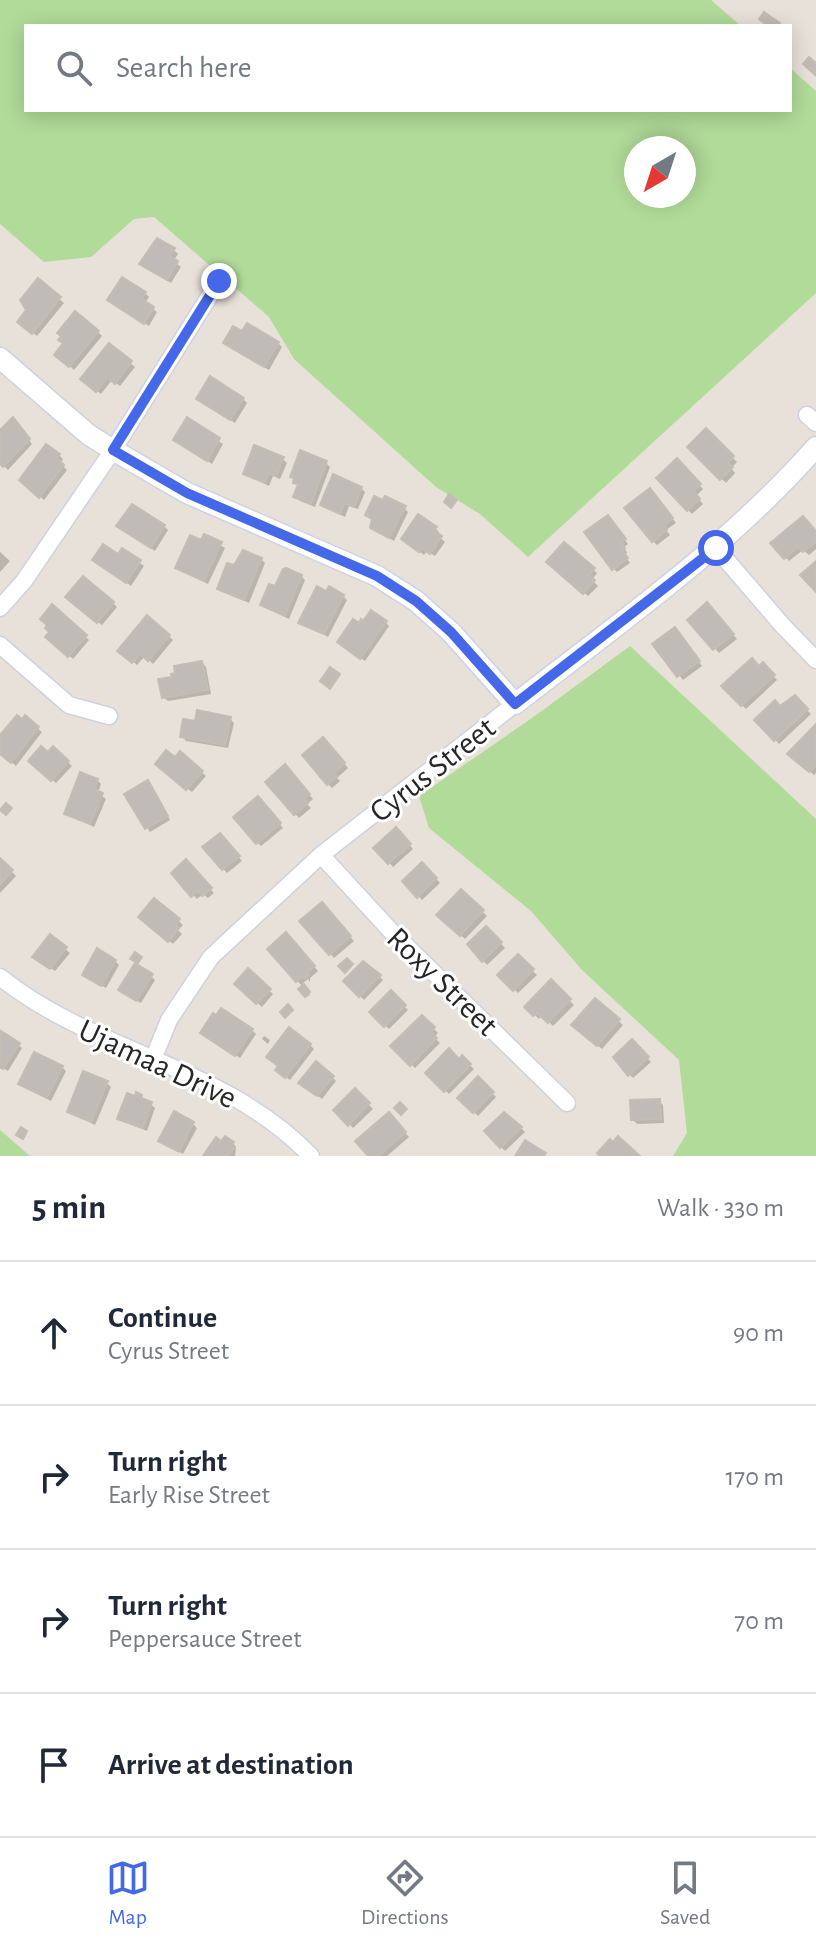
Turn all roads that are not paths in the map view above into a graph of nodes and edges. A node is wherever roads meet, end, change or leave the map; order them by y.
1 (219, 281) dead end
2 (0, 358) edge
3 (816, 447) edge
4 (113, 450) junction
5 (716, 548) junction
6 (0, 608) edge
7 (0, 645) edge
8 (816, 660) edge
9 (515, 704) junction
10 (109, 716) dead end
11 (321, 855) junction
12 (0, 977) edge
13 (154, 1057) junction
14 (567, 1103) dead end
15 (311, 1156) edge

1 - 4 street
2 - 4 street
3 - 5 street, Cyrus Street
4 - 6 street
4 - 9 street
5 - 8 street
5 - 9 street, Cyrus Street
7 - 10 street
9 - 11 street, Cyrus Street
11 - 13 street, Cyrus Street
11 - 14 street, Roxy Street
12 - 13 street, Ujamaa Drive
13 - 15 street, Ujamaa Drive

